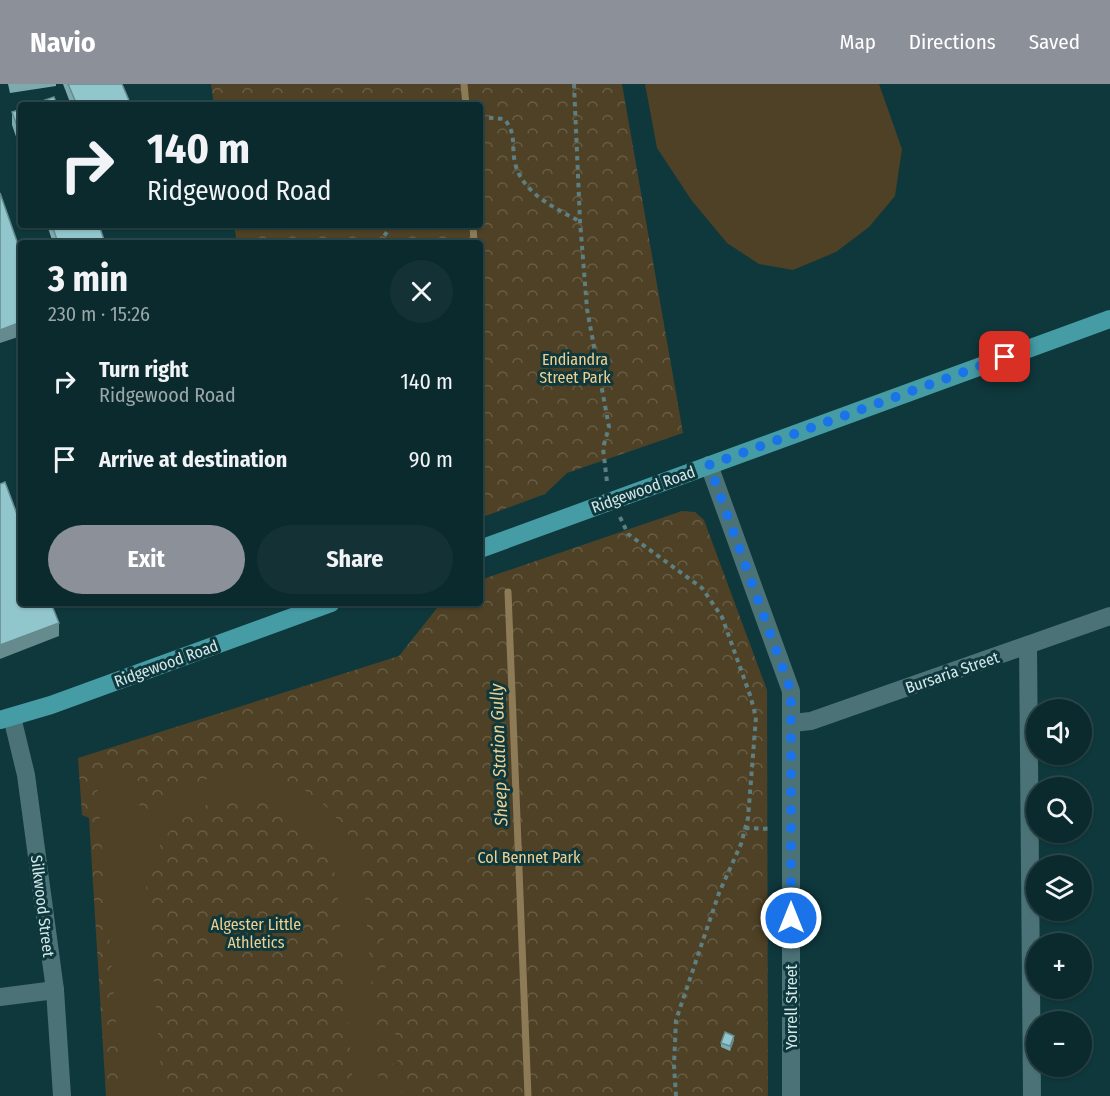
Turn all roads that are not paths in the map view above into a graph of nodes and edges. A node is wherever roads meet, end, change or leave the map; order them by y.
1 (1110, 319) edge
2 (709, 465) junction
3 (483, 548) edge
4 (323, 606) edge
5 (1110, 616) edge
6 (1028, 645) junction
7 (6, 718) edge
8 (792, 723) junction
9 (55, 990) junction
10 (0, 997) edge
11 (62, 1096) edge
12 (791, 1096) edge
13 (1032, 1096) edge

1 - 2 main road, Ridgewood Road
2 - 3 main road, Ridgewood Road
2 - 8 street, Yorrell Street
4 - 7 main road, Ridgewood Road
5 - 6 street, Bursaria Street
6 - 8 street, Bursaria Street
6 - 13 street
7 - 9 street, Silkwood Street
8 - 12 street, Yorrell Street
9 - 10 street
9 - 11 street, Silkwood Street

